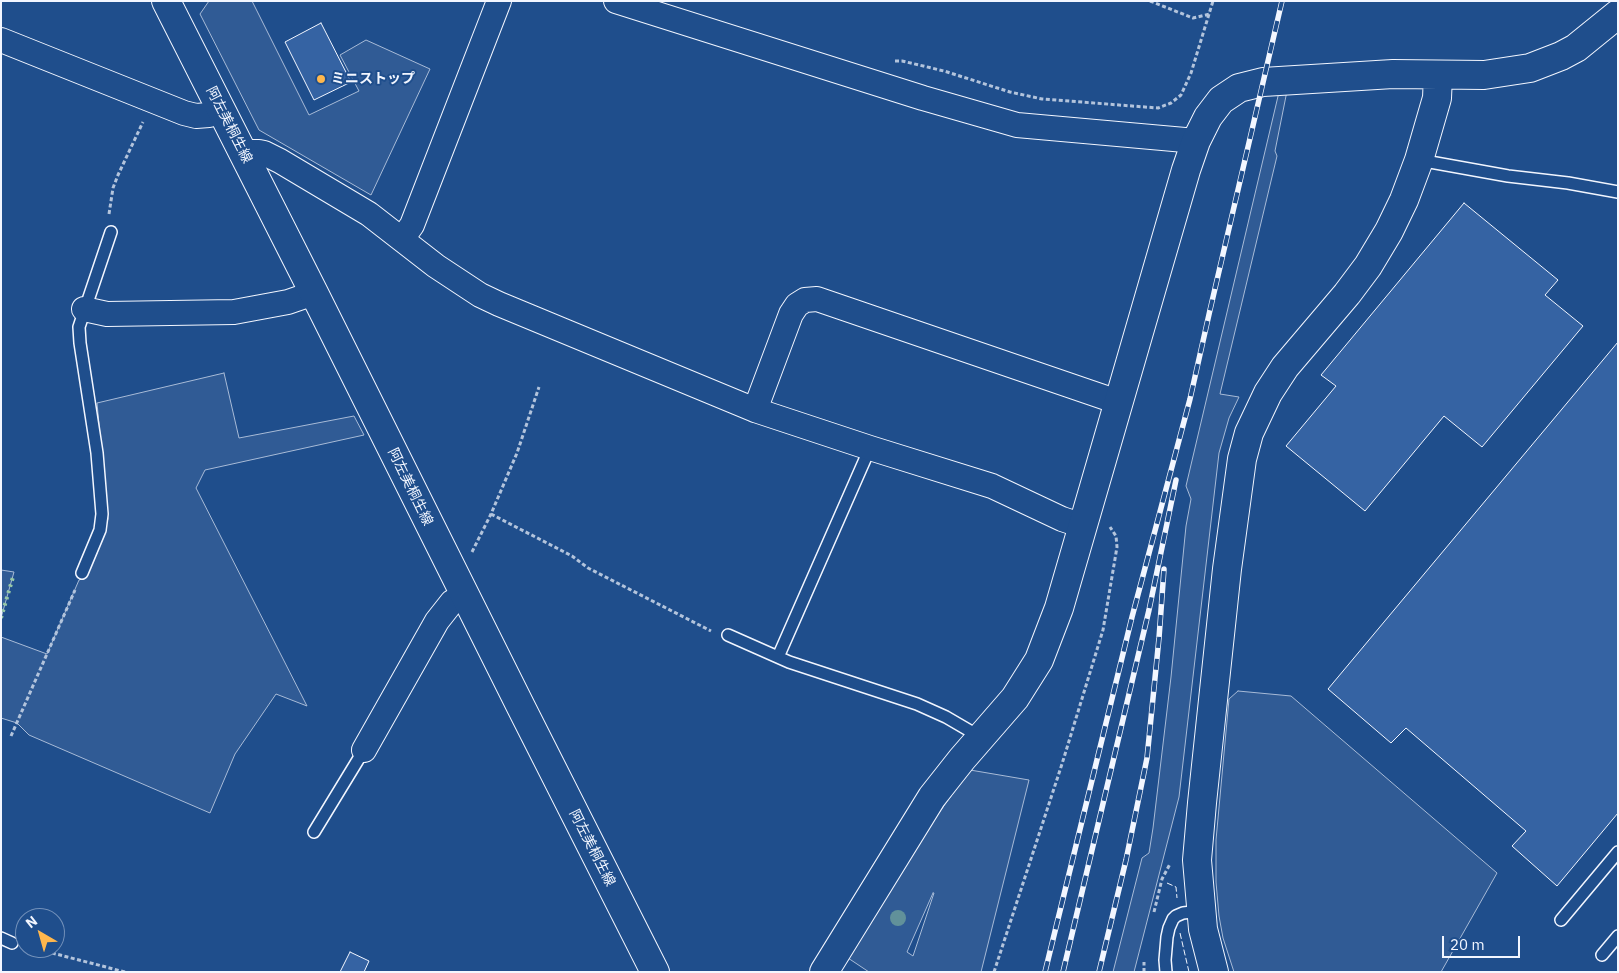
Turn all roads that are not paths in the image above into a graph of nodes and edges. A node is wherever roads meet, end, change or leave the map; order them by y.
1 (166, 1) edge
2 (499, 1) edge
3 (616, 1) edge
4 (1618, 14) edge
5 (1, 40) edge
6 (1438, 75) junction
7 (222, 111) junction
8 (1196, 141) junction
9 (243, 152) junction
10 (1419, 160) junction
11 (1618, 192) edge
12 (110, 232) road end
13 (402, 239) junction
14 (314, 293) junction
15 (84, 310) junction
16 (1118, 402) junction
17 (755, 410) junction
18 (870, 448) junction
19 (1083, 526) junction
20 (82, 573) road end
21 (465, 594) junction
22 (728, 635) road end
23 (778, 657) junction
24 (982, 738) junction
25 (364, 750) joint
26 (314, 832) dead end
27 (1618, 852) edge
28 (1606, 866) junction
29 (1618, 870) edge
30 (1201, 911) junction
31 (1561, 920) dead end
32 (1618, 936) edge
33 (1602, 955) dead end
34 (655, 972) edge
35 (824, 972) edge
36 (1166, 972) edge
37 (1214, 972) edge

1 - 7 street, 阿左美桐生線
2 - 13 street
3 - 8 street
4 - 6 street
5 - 7 street
6 - 8 street
6 - 10 street
7 - 9 street, 阿左美桐生線
8 - 16 street
9 - 13 street
9 - 14 street, 阿左美桐生線
10 - 11 lane
10 - 30 street
12 - 15 lane
13 - 17 street
14 - 15 street
14 - 21 street, 阿左美桐生線
15 - 20 lane
16 - 17 street
16 - 19 street
17 - 18 street
18 - 19 street
18 - 23 lane
19 - 24 street
21 - 25 street
21 - 34 street, 阿左美桐生線
22 - 23 lane
23 - 24 lane
24 - 35 street
25 - 26 lane
27 - 28 lane
28 - 29 lane
28 - 31 lane
30 - 36 lane
30 - 37 street
32 - 33 lane

